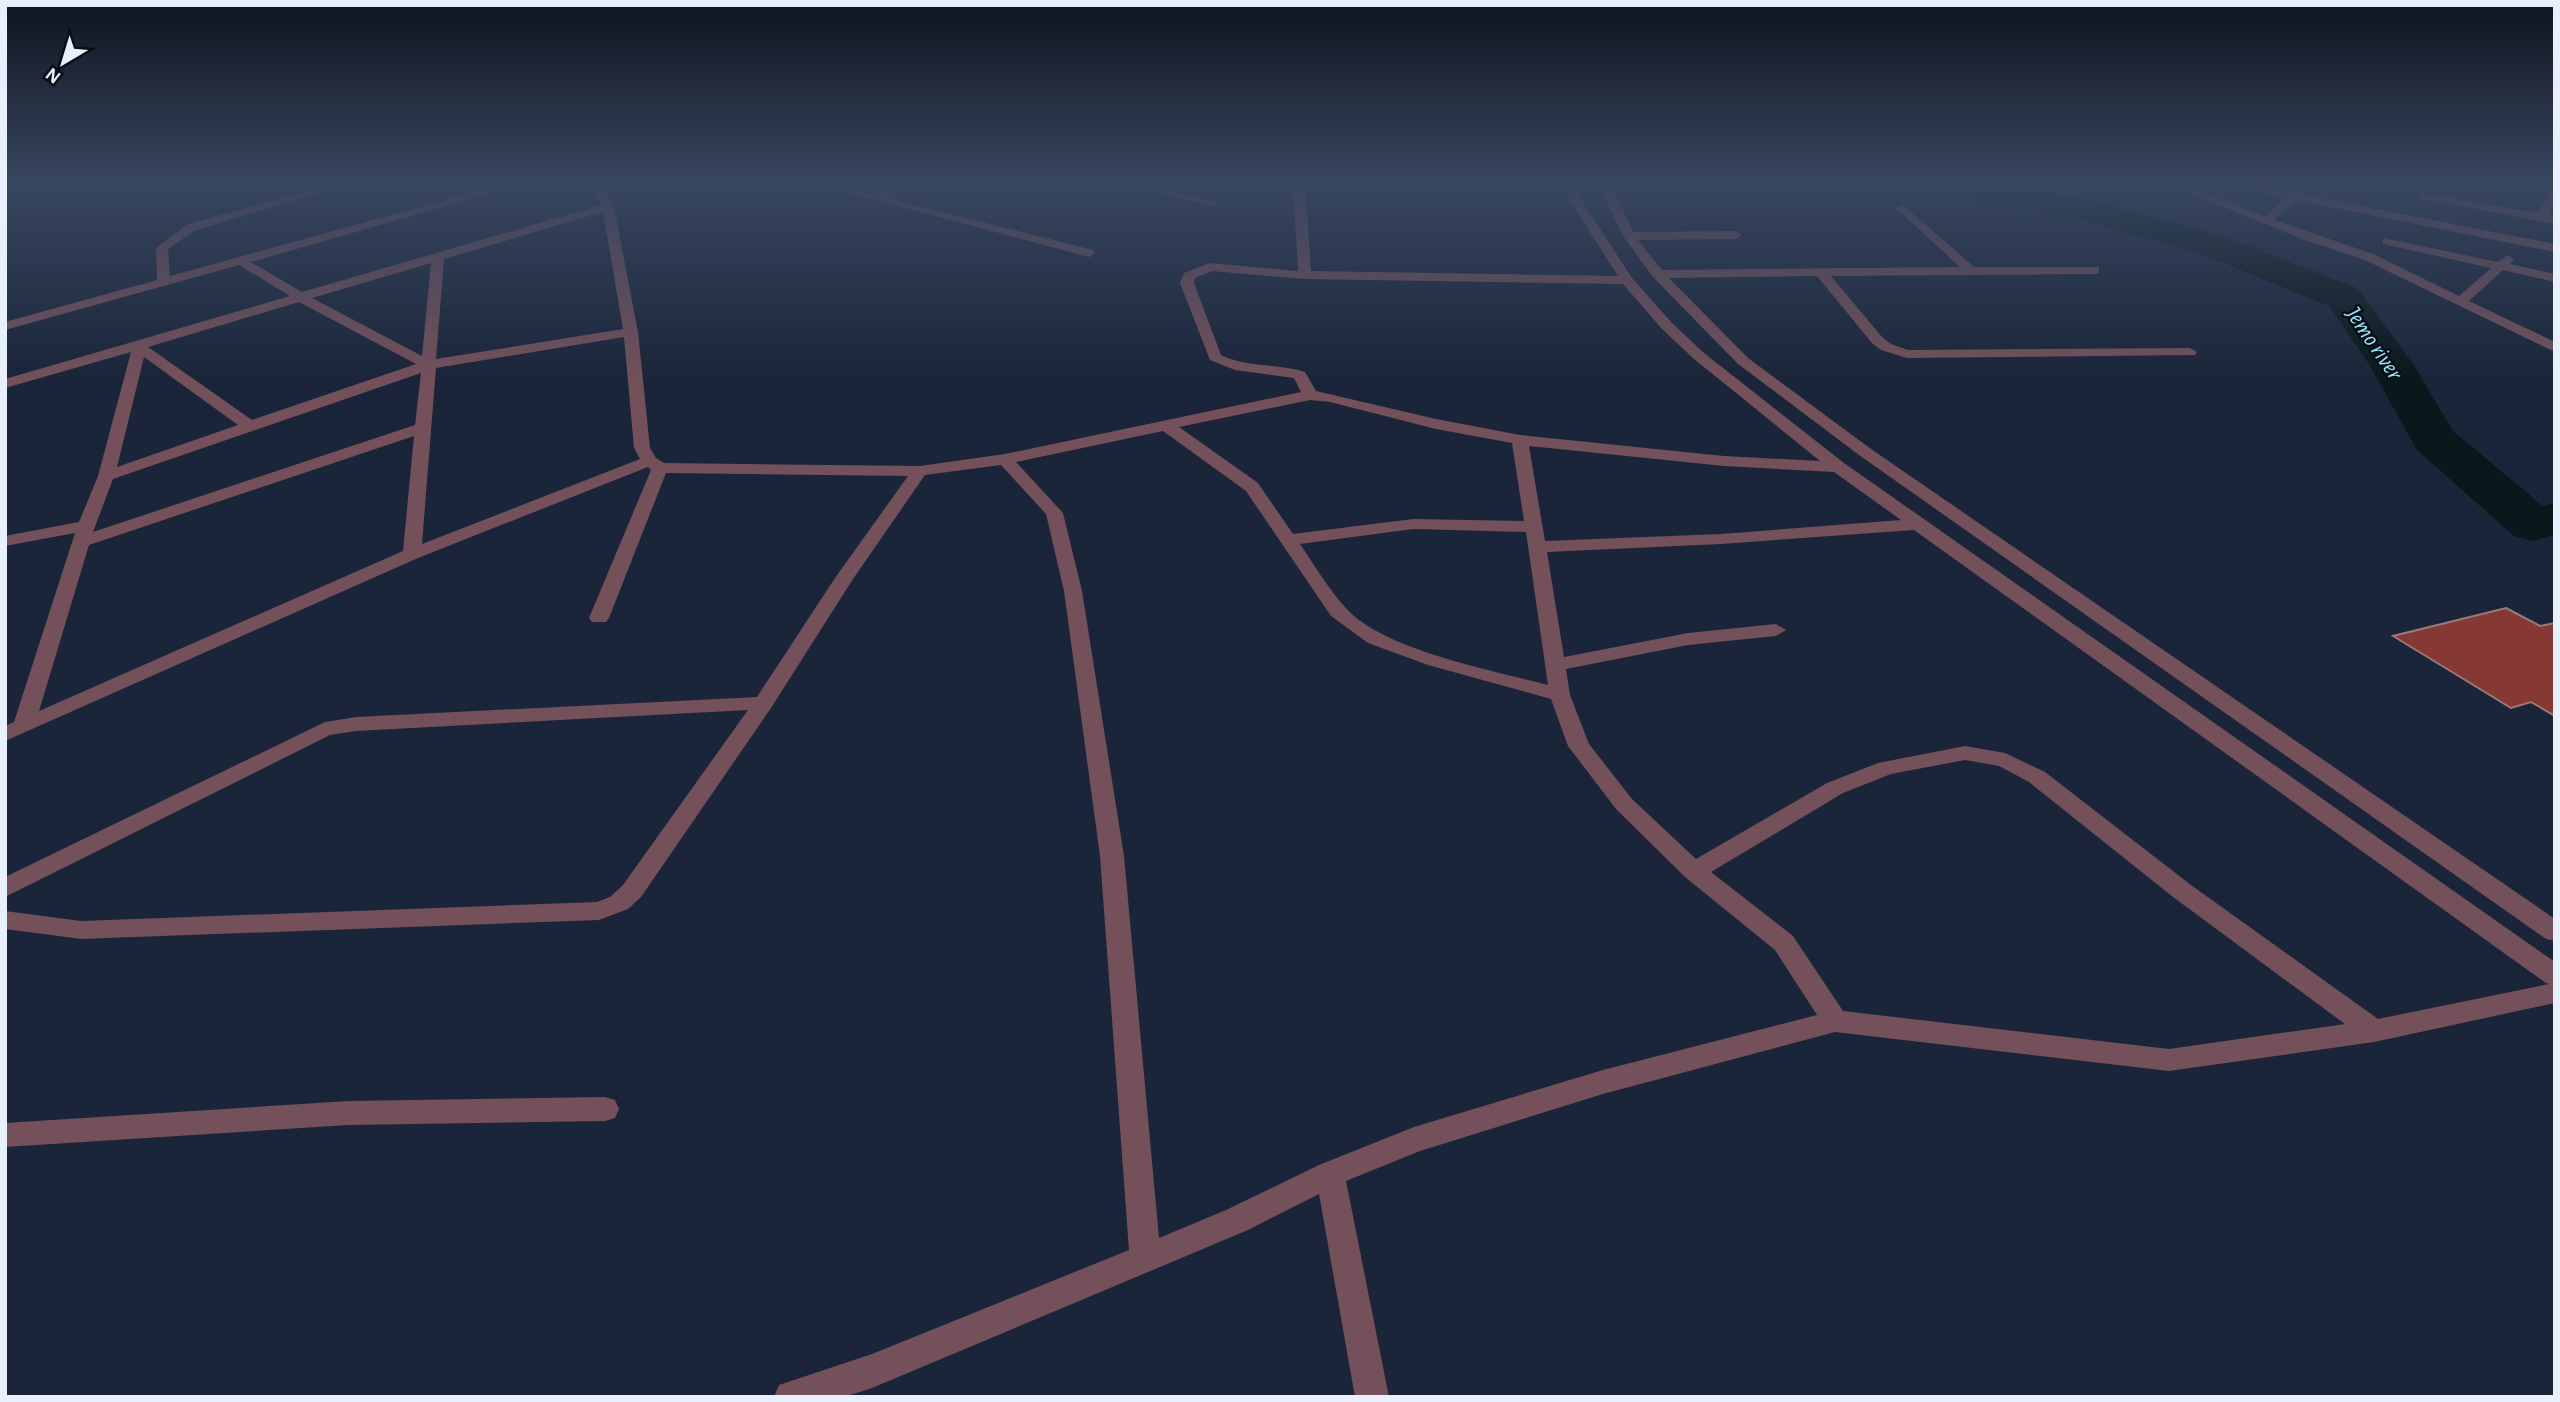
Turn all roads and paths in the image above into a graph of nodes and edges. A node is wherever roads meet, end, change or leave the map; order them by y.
1 (163, 247) edge
2 (291, 247) edge
3 (473, 247) edge
4 (615, 247) edge
5 (1067, 247) edge
6 (1303, 247) edge
7 (1606, 247) edge
8 (1637, 247) edge
9 (1945, 247) edge
10 (2343, 247) edge
11 (2380, 247) edge
12 (2415, 247) edge
13 (2518, 247) edge
14 (1089, 253) dead end
15 (2369, 257) junction
16 (438, 258) junction
17 (242, 261) junction
18 (2502, 267) junction
19 (2094, 270) dead end
20 (1971, 271) junction
21 (1821, 273) junction
22 (1305, 275) junction
23 (1658, 275) junction
24 (2555, 278) edge
25 (1627, 280) junction
26 (164, 282) junction
27 (303, 298) junction
28 (2460, 302) junction
29 (5, 326) edge
30 (631, 332) junction
31 (139, 347) junction
32 (2554, 347) edge
33 (2190, 352) dead end
34 (428, 365) junction
35 (5, 384) edge
36 (1310, 395) junction
37 (1166, 425) junction
38 (251, 427) junction
39 (422, 428) junction
40 (1520, 440) junction
41 (1004, 459) junction
42 (655, 465) junction
43 (1838, 467) junction
44 (920, 471) junction
45 (106, 476) junction
46 (1917, 524) junction
47 (85, 533) junction
48 (1534, 537) junction
49 (1288, 540) junction
50 (5, 541) edge
51 (412, 554) junction
52 (2088, 607) junction
53 (599, 618) dead end
54 (2050, 618) junction
55 (1776, 630) dead end
56 (1555, 665) junction
57 (1560, 695) junction
58 (764, 703) junction
59 (24, 725) junction
60 (5, 734) edge
61 (1694, 871) junction
62 (5, 888) edge
63 (5, 920) edge
64 (2555, 932) edge
65 (2555, 976) edge
66 (2555, 993) edge
67 (1835, 1021) junction
68 (2374, 1031) junction
69 (605, 1109) dead end
70 (5, 1135) edge
71 (1330, 1174) junction
72 (1145, 1258) junction
73 (791, 1397) edge
74 (1372, 1397) edge

1 - 26 street
2 - 17 street
3 - 16 street
4 - 30 street
5 - 14 street
6 - 22 street
7 - 25 street
8 - 23 street
9 - 20 street
10 - 15 street
11 - 15 street
12 - 18 street
13 - 18 street
15 - 28 street
16 - 27 street
16 - 34 street
17 - 26 street
17 - 27 street
18 - 24 street
18 - 28 street
19 - 20 street
20 - 21 street
21 - 23 street
21 - 33 street
22 - 25 street
22 - 36 street
23 - 52 street
25 - 43 street
26 - 29 street
27 - 31 street
27 - 34 street
28 - 32 street
30 - 34 street
30 - 42 street
31 - 35 street
31 - 38 street
31 - 45 street
34 - 38 street
34 - 39 street
36 - 37 street
36 - 40 street
37 - 41 street
37 - 49 street
38 - 45 street
39 - 47 street
39 - 51 street
40 - 43 street
40 - 48 street
41 - 44 street
41 - 72 street
42 - 44 street
42 - 51 street
42 - 53 street
43 - 46 street
44 - 58 street
45 - 47 street
46 - 48 street
46 - 54 street
47 - 50 street
47 - 59 street
48 - 49 street
48 - 56 street
49 - 57 street
51 - 59 street
52 - 54 street
52 - 64 street
54 - 65 street
55 - 56 street
56 - 57 street
57 - 61 street
58 - 62 street
58 - 63 street
59 - 60 street
61 - 67 street
61 - 68 street
66 - 68 street
67 - 68 street
67 - 71 street
69 - 70 street
71 - 72 street
71 - 74 street
72 - 73 street

